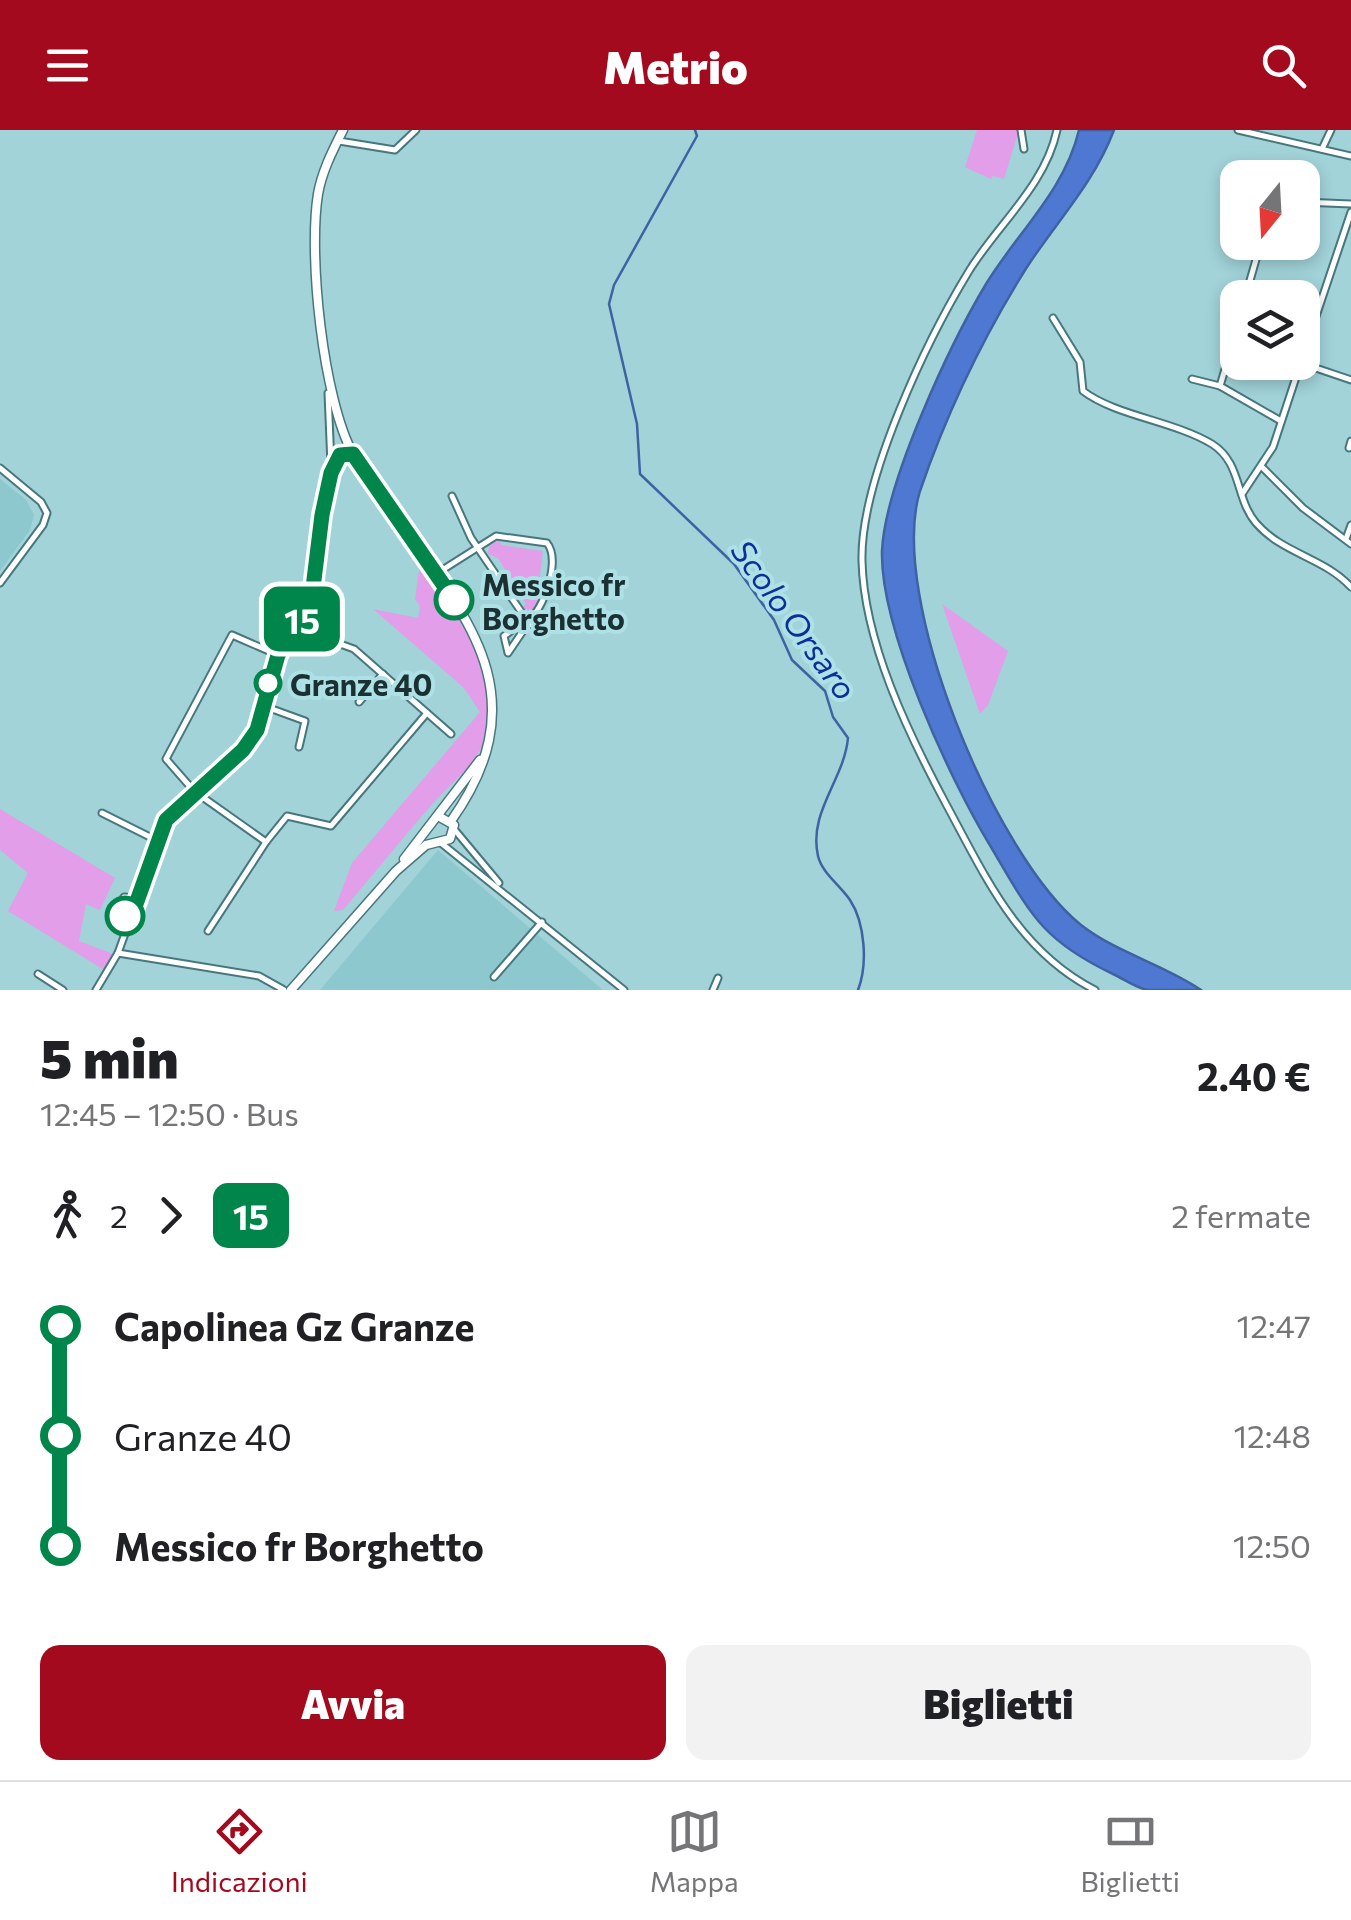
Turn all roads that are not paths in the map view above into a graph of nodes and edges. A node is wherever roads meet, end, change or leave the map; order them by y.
1 (416, 130) edge
2 (1022, 130) edge
3 (1057, 130) edge
4 (1238, 130) edge
5 (1331, 130) edge
6 (341, 134) edge
7 (1024, 149) dead end
8 (1322, 150) junction
9 (1351, 156) edge
10 (1320, 203) edge
11 (1351, 204) edge
12 (1351, 212) edge
13 (1320, 304) edge
14 (1054, 318) dead end
15 (1320, 368) edge
16 (1192, 379) dead end
17 (1222, 380) edge
18 (1295, 380) edge
19 (1351, 380) edge
20 (1220, 386) junction
21 (328, 393) junction
22 (1282, 422) junction
23 (353, 454) junction
24 (0, 468) edge
25 (1263, 468) junction
26 (331, 473) junction
27 (1242, 494) junction
28 (452, 496) dead end
29 (1351, 525) edge
30 (1349, 542) edge
31 (477, 548) junction
32 (436, 574) junction
33 (0, 583) edge
34 (1351, 587) edge
35 (525, 621) junction
36 (296, 628) junction
37 (278, 655) junction
38 (383, 674) junction
39 (358, 702) dead end
40 (262, 705) junction
41 (427, 713) junction
42 (451, 734) dead end
43 (299, 747) dead end
44 (488, 750) junction
45 (194, 791) junction
46 (102, 813) dead end
47 (438, 816) junction
48 (453, 825) junction
49 (427, 829) junction
50 (156, 840) junction
51 (266, 842) junction
52 (466, 842) junction
53 (439, 843) junction
54 (458, 855) junction
55 (396, 871) junction
56 (504, 890) junction
57 (138, 898) junction
58 (131, 918) junction
59 (542, 922) junction
60 (208, 931) dead end
61 (118, 953) junction
62 (38, 974) dead end
63 (494, 977) dead end
64 (718, 978) dead end
65 (63, 990) edge
66 (96, 990) edge
67 (288, 990) edge
68 (624, 990) edge
69 (713, 990) edge
70 (1095, 990) edge

1 - 6 street
2 - 7 street
3 - 70 street
4 - 8 street
5 - 8 street
6 - 21 street
8 - 9 street
10 - 11 street
12 - 13 street
14 - 27 street
15 - 19 street
16 - 20 street
17 - 20 street
18 - 22 street
20 - 22 street
21 - 23 street
21 - 26 street
22 - 25 street
23 - 26 street
23 - 32 street
24 - 33 street
25 - 27 street
25 - 30 street
26 - 36 street
27 - 34 street
28 - 31 street
29 - 30 street
31 - 32 street
31 - 35 street
31 - 35 street
32 - 44 street
35 - 35 street
36 - 37 street
36 - 38 street
37 - 40 street
37 - 45 street
38 - 39 street
38 - 41 street
40 - 43 street
40 - 45 street
41 - 42 street
41 - 51 street
44 - 47 street
44 - 48 street
45 - 50 street
45 - 51 street
46 - 50 street
47 - 48 street
47 - 49 street
48 - 52 street
48 - 53 street
49 - 53 street
49 - 55 street
50 - 57 street
51 - 60 street
52 - 54 street
52 - 56 street
53 - 54 street
53 - 55 street
54 - 56 street
55 - 67 street
56 - 59 street
57 - 58 street
57 - 58 street
58 - 61 street
59 - 63 street
59 - 68 street
61 - 66 street
61 - 67 street
62 - 65 street
64 - 69 street

